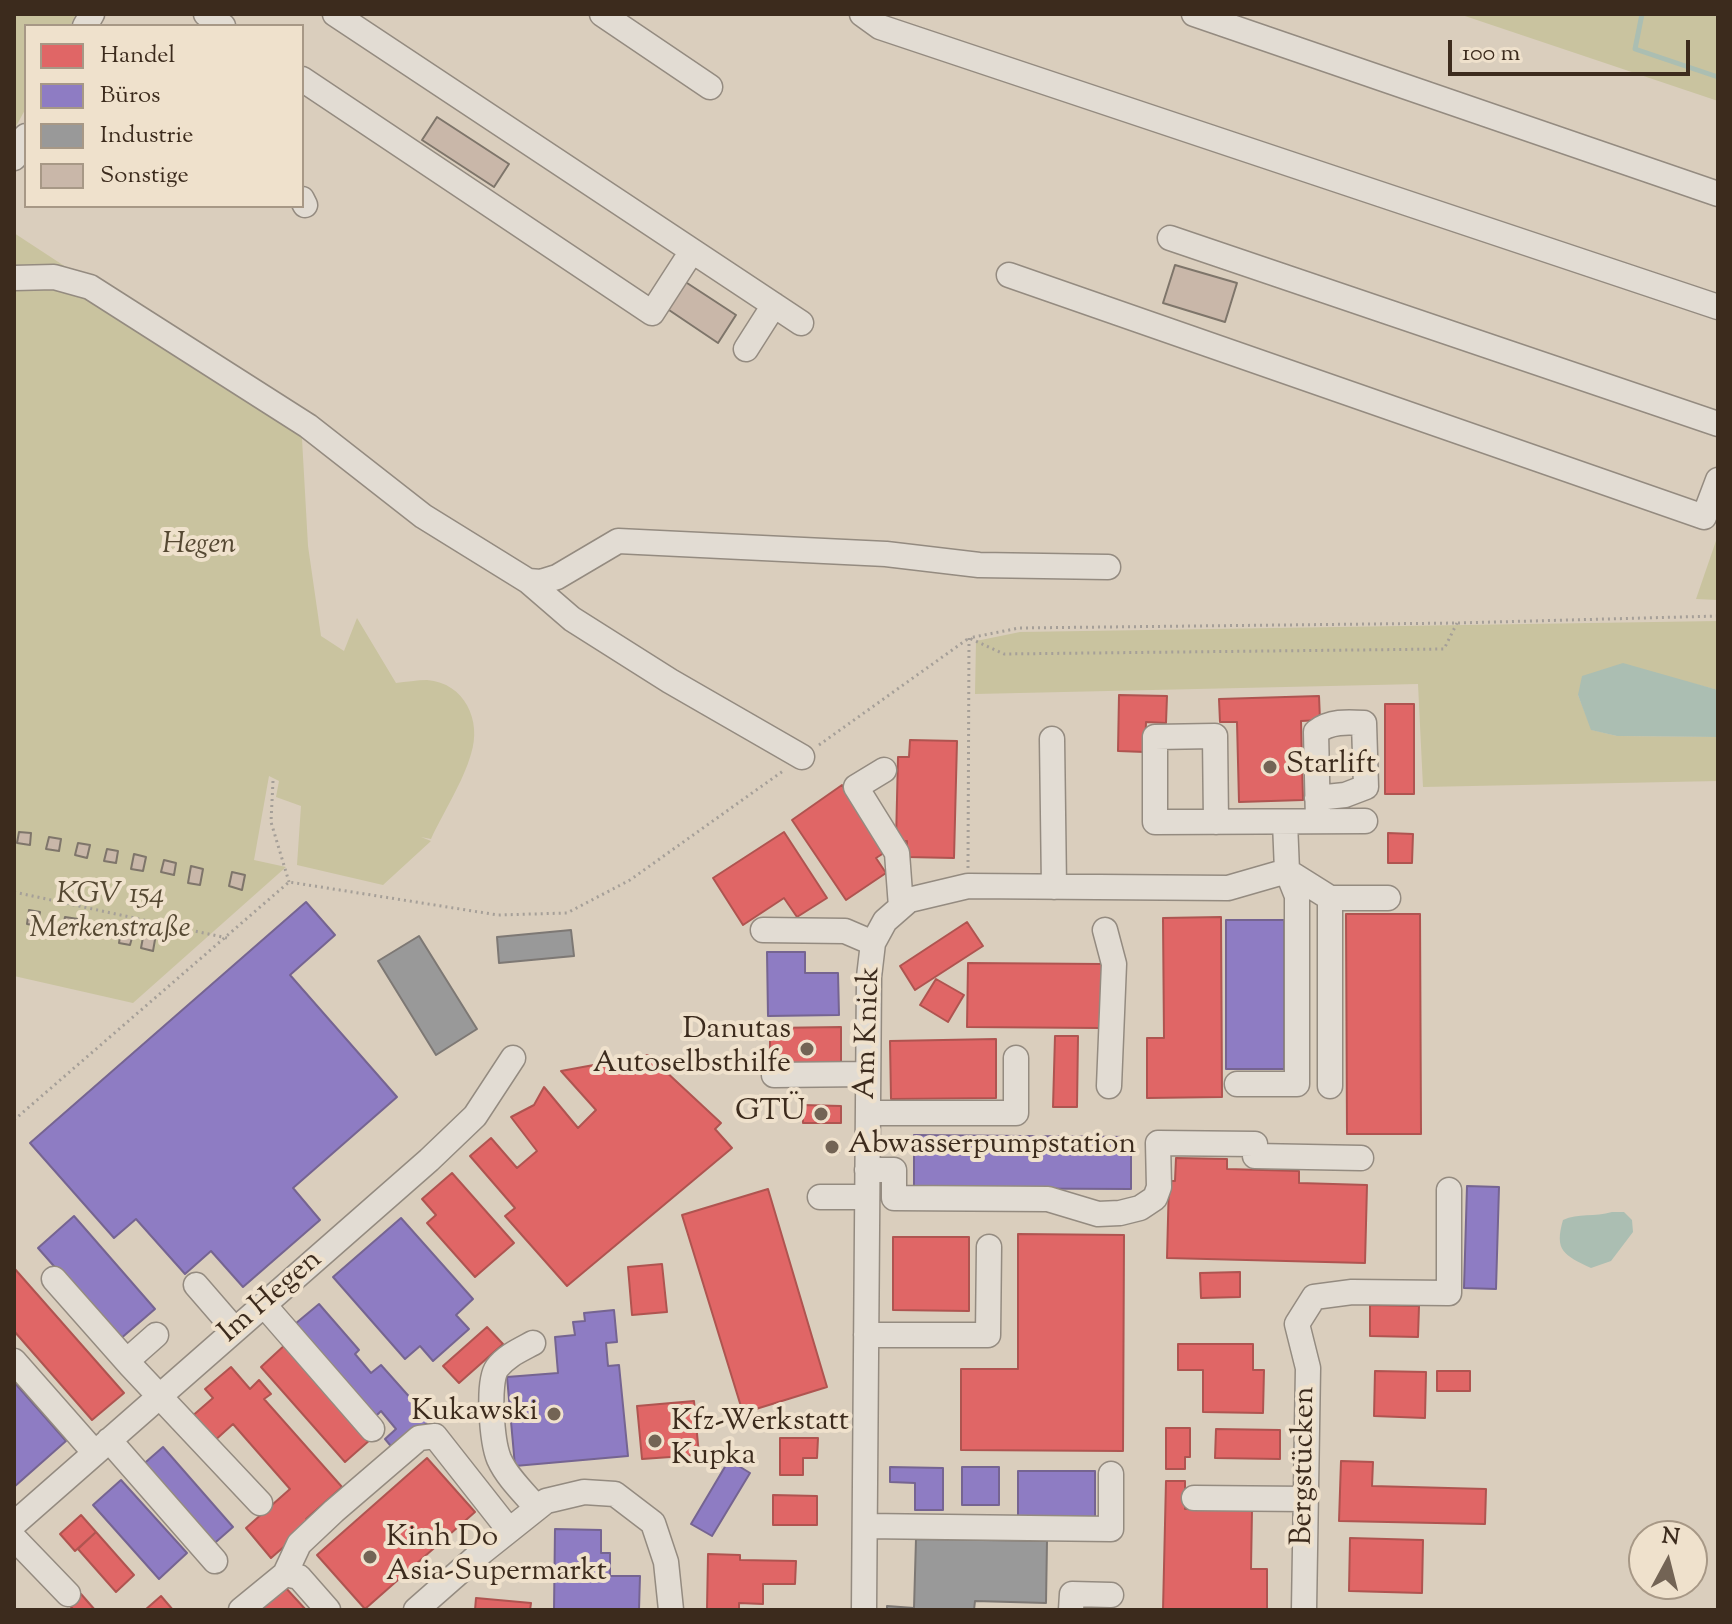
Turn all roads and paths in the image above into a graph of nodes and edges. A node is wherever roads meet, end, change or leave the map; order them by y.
1 (335, 14) edge
2 (602, 14) edge
3 (862, 14) edge
4 (1194, 14) edge
5 (304, 80) edge
6 (710, 87) dead end
7 (24, 140) edge
8 (14, 158) edge
9 (1718, 194) edge
10 (1170, 238) dead end
11 (692, 251) junction
12 (1009, 275) dead end
13 (14, 278) edge
14 (774, 305) junction
15 (1718, 307) edge
16 (801, 323) dead end
17 (746, 349) dead end
18 (1718, 424) edge
19 (1718, 480) edge
20 (1108, 567) dead end
21 (528, 581) junction
22 (1718, 616) edge
23 (1457, 623) junction
24 (969, 638) junction
25 (1052, 739) dead end
26 (802, 757) junction
27 (884, 770) dead end
28 (273, 781) dead end
29 (1365, 821) dead end
30 (1216, 822) dead end
31 (1285, 822) junction
32 (1287, 871) junction
33 (289, 882) junction
34 (968, 886) junction
35 (1054, 887) junction
36 (14, 892) edge
37 (1330, 898) junction
38 (1388, 898) dead end
39 (901, 907) junction
40 (763, 930) dead end
41 (1105, 930) dead end
42 (227, 938) junction
43 (873, 943) junction
44 (513, 1058) dead end
45 (1016, 1058) dead end
46 (868, 1074) junction
47 (774, 1075) dead end
48 (1237, 1084) dead end
49 (1109, 1086) dead end
50 (1330, 1086) dead end
51 (868, 1113) junction
52 (14, 1120) edge
53 (1361, 1158) dead end
54 (867, 1170) junction
55 (1449, 1190) dead end
56 (820, 1197) dead end
57 (867, 1197) junction
58 (989, 1247) dead end
59 (54, 1279) dead end
60 (196, 1285) dead end
61 (264, 1305) junction
62 (235, 1330) junction
63 (156, 1335) dead end
64 (866, 1335) junction
65 (533, 1343) dead end
66 (14, 1361) edge
67 (131, 1366) junction
68 (158, 1396) junction
69 (372, 1429) dead end
70 (102, 1447) junction
71 (1111, 1474) dead end
72 (1194, 1498) dead end
73 (1306, 1499) junction
74 (260, 1503) dead end
75 (537, 1508) junction
76 (14, 1524) edge
77 (865, 1526) junction
78 (509, 1530) junction
79 (14, 1538) edge
80 (215, 1561) dead end
81 (285, 1574) junction
82 (68, 1594) dead end
83 (1111, 1595) dead end
84 (241, 1610) edge
85 (328, 1610) edge
86 (416, 1610) edge
87 (671, 1610) edge
88 (864, 1610) edge
89 (1071, 1610) edge
90 (1304, 1610) edge

1 - 11 street
2 - 6 street
3 - 15 street
4 - 9 street
5 - 11 street
7 - 8 street
10 - 18 street
11 - 14 street
12 - 19 street
13 - 21 street
14 - 16 street
14 - 17 street
20 - 21 street
21 - 26 street
22 - 23 path
23 - 24 path
23 - 24 path
24 - 26 path
24 - 34 path
25 - 35 street
26 - 33 path
27 - 39 street
28 - 33 path
29 - 31 street
30 - 31 street
31 - 32 street
32 - 35 street, Am Knick
32 - 37 street
32 - 48 street
33 - 42 path
34 - 35 street, Am Knick
34 - 39 street, Am Knick
36 - 42 path
37 - 38 street
37 - 50 street
39 - 43 street, Am Knick
40 - 43 street
41 - 49 street
42 - 52 path
43 - 46 street, Am Knick
44 - 61 street, Im Hegen
45 - 51 street
46 - 47 street
46 - 51 street, Am Knick
51 - 54 street, Am Knick
53 - 54 street
54 - 57 street, Am Knick
55 - 73 street, Bergstücken
56 - 57 street
57 - 64 street, Am Knick
58 - 64 street
59 - 67 street
60 - 62 street
61 - 62 street, Im Hegen
61 - 69 street
62 - 68 street, Im Hegen
63 - 67 street
64 - 77 street, Am Knick
65 - 75 street
66 - 70 street
67 - 68 street
68 - 70 street, Im Hegen
68 - 74 street
70 - 76 street, Im Hegen
70 - 80 street
71 - 77 street
72 - 73 street
73 - 90 street, Bergstücken
75 - 78 street
75 - 87 street
77 - 88 street, Am Knick
78 - 81 street
78 - 86 street
79 - 82 street
81 - 84 street
81 - 85 street
83 - 89 street

